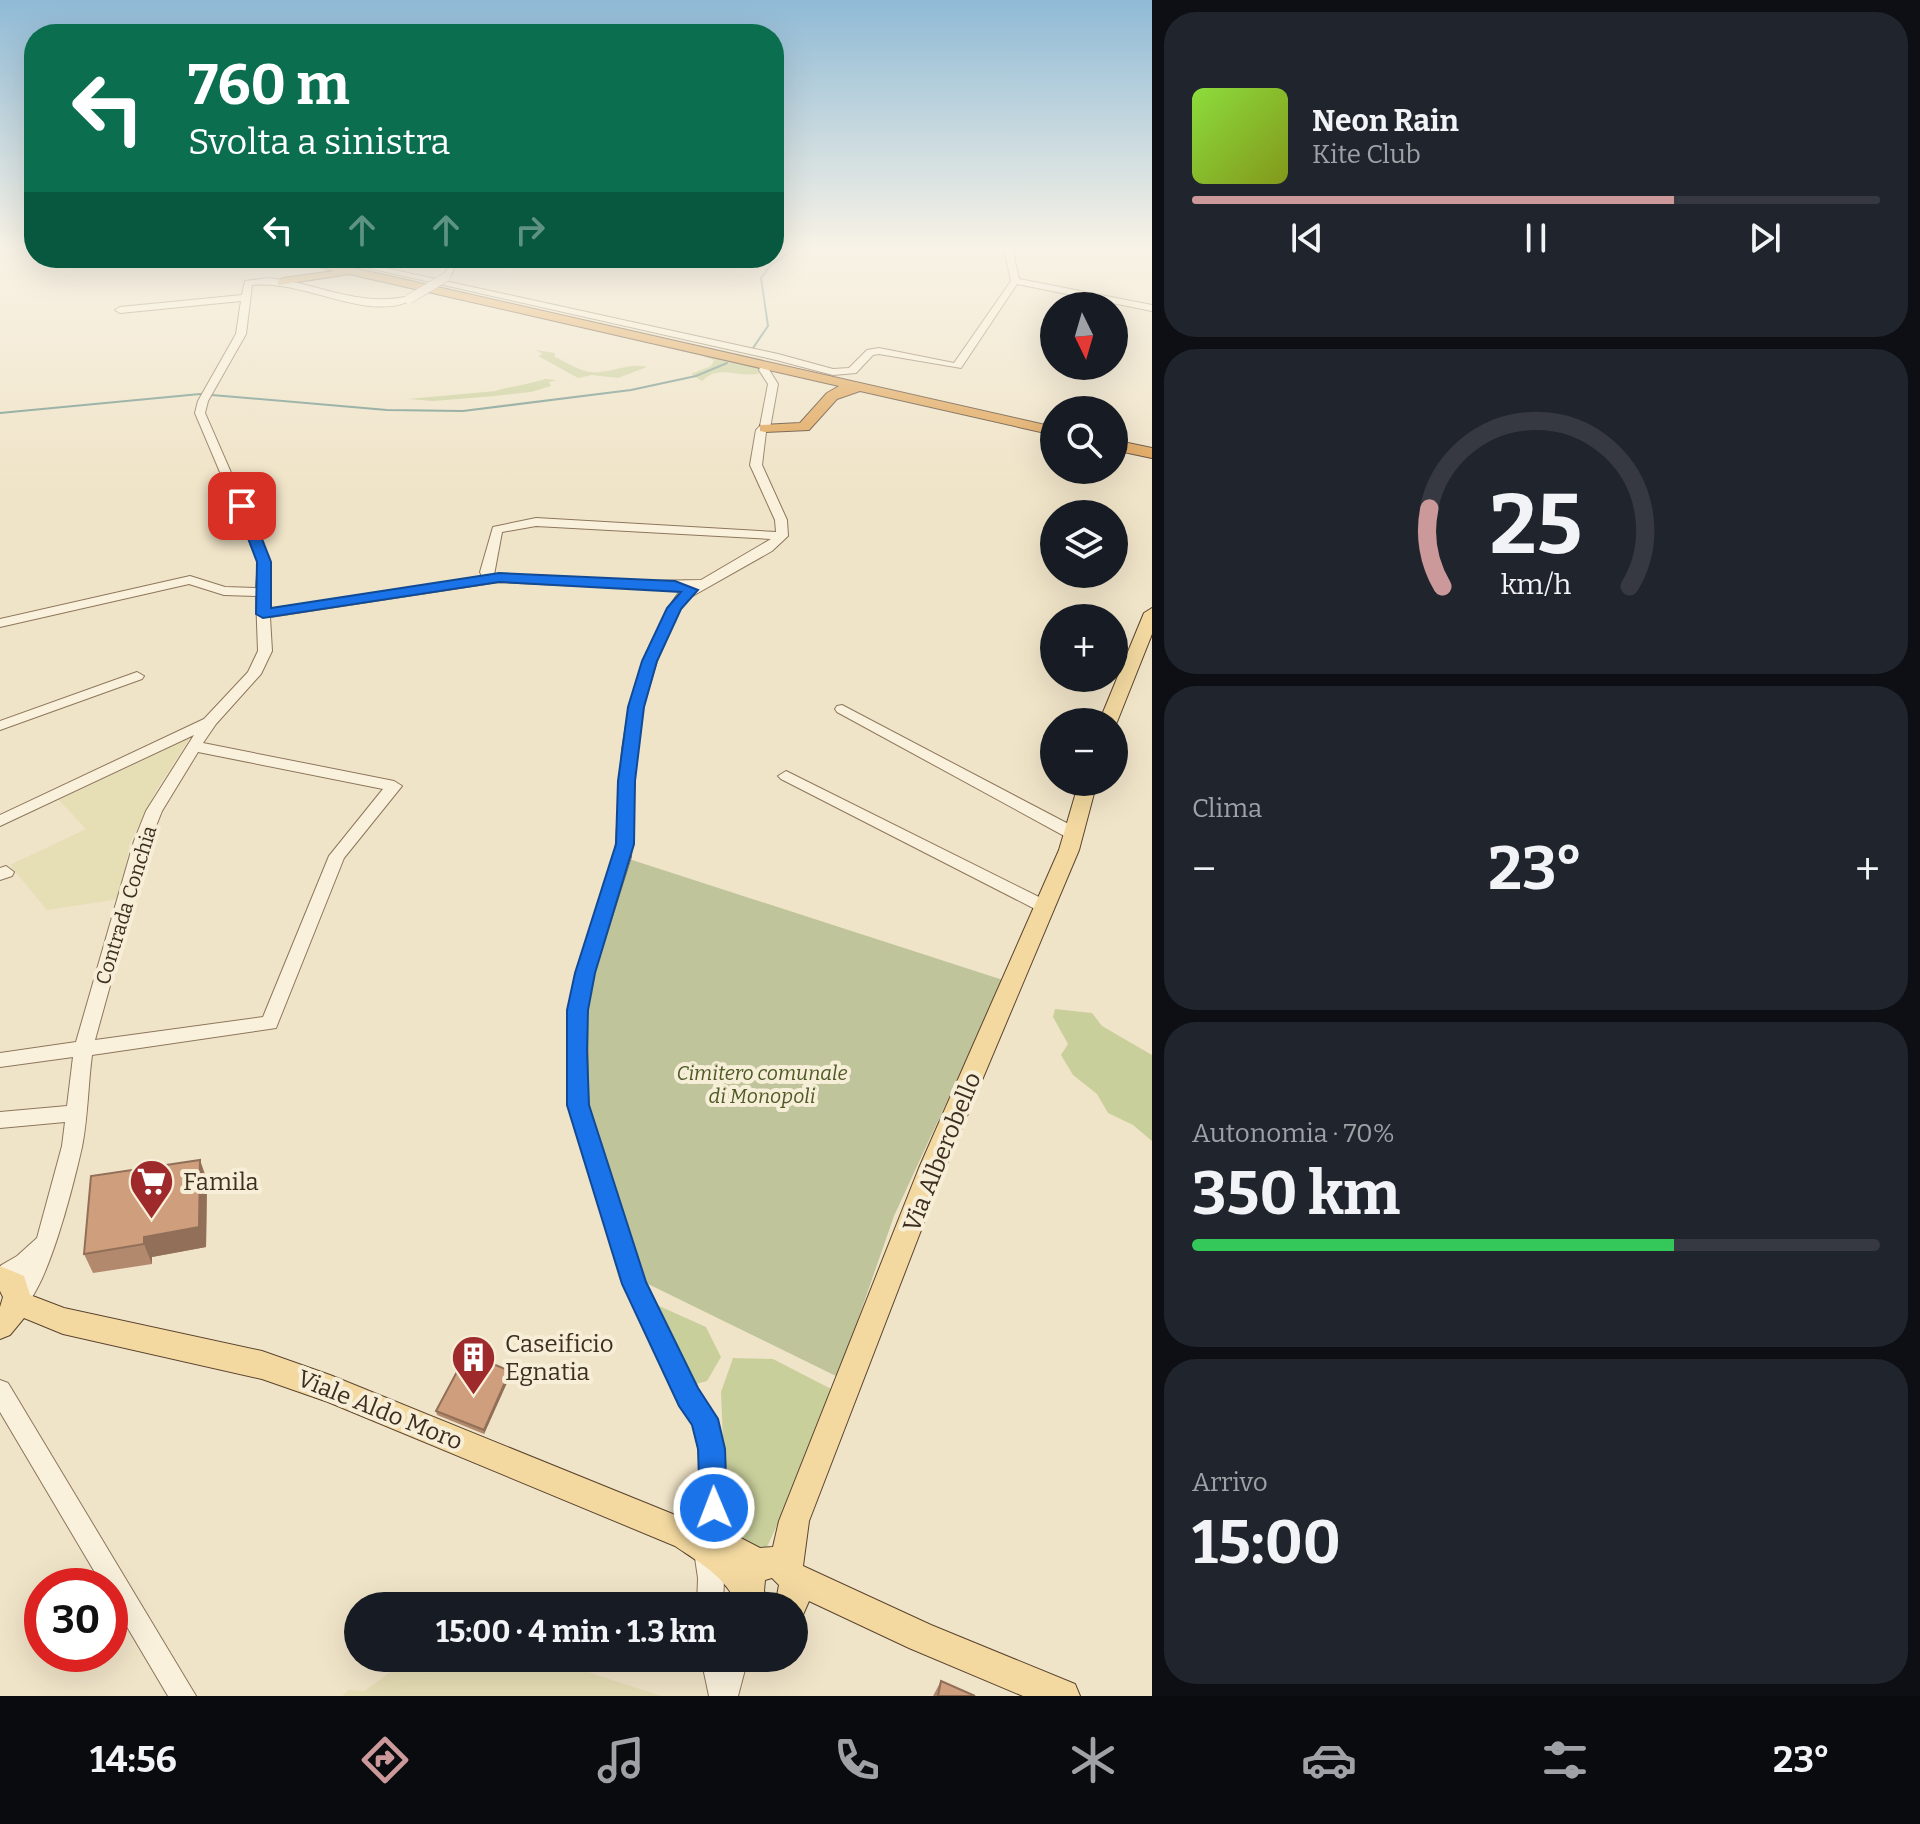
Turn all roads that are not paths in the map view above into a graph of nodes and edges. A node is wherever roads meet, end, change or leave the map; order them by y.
1 (243, 327) edge
2 (605, 327) edge
3 (610, 327) edge
4 (618, 327) edge
5 (984, 327) edge
6 (772, 364) junction
7 (830, 396) junction
8 (930, 403) junction
9 (1040, 426) edge
10 (1040, 426) edge
11 (759, 429) junction
12 (1128, 446) edge
13 (1152, 452) edge
14 (782, 536) junction
15 (489, 579) junction
16 (685, 590) junction
17 (262, 592) junction
18 (263, 614) junction
19 (1151, 616) edge
20 (0, 623) edge
21 (137, 676) dead end
22 (1114, 708) edge
23 (842, 709) dead end
24 (210, 721) junction
25 (0, 726) edge
26 (194, 746) junction
27 (786, 776) dead end
28 (1084, 796) edge
29 (0, 821) edge
30 (1074, 834) junction
31 (1045, 907) junction
32 (83, 1049) junction
33 (0, 1060) edge
34 (76, 1113) junction
35 (0, 1120) edge
36 (47, 1239) junction
37 (0, 1278) edge
38 (7, 1318) edge
39 (0, 1391) edge
40 (700, 1540) junction
41 (768, 1588) edge
42 (710, 1592) edge
43 (183, 1696) edge
44 (1063, 1696) edge

1 - 17 street, Contrada Conchia
2 - 6 highway
3 - 9 highway
4 - 6 street
5 - 6 street
6 - 7 highway
6 - 8 highway
6 - 11 street
7 - 8 highway
7 - 11 highway
8 - 10 highway
11 - 14 street
12 - 13 highway
14 - 15 street
14 - 16 street
15 - 16 street
15 - 18 street
16 - 40 street
17 - 18 street, Contrada Conchia
17 - 20 street
18 - 24 street, Contrada Conchia
19 - 22 main road
21 - 25 street
23 - 30 street
24 - 26 street, Contrada Conchia
24 - 29 street
26 - 32 street, Contrada Conchia
26 - 32 street
27 - 31 street
28 - 30 main road, Via Alberobello
30 - 31 main road, Via Alberobello
31 - 41 main road, Via Alberobello
32 - 33 street
32 - 34 street, Contrada Conchia
34 - 35 street
34 - 36 street, Contrada Conchia
36 - 37 street
36 - 38 street, Contrada Conchia
37 - 38 main road
38 - 40 main road, Viale Aldo Moro
39 - 43 street
40 - 41 main road, Viale Aldo Moro
40 - 42 street
41 - 44 main road

